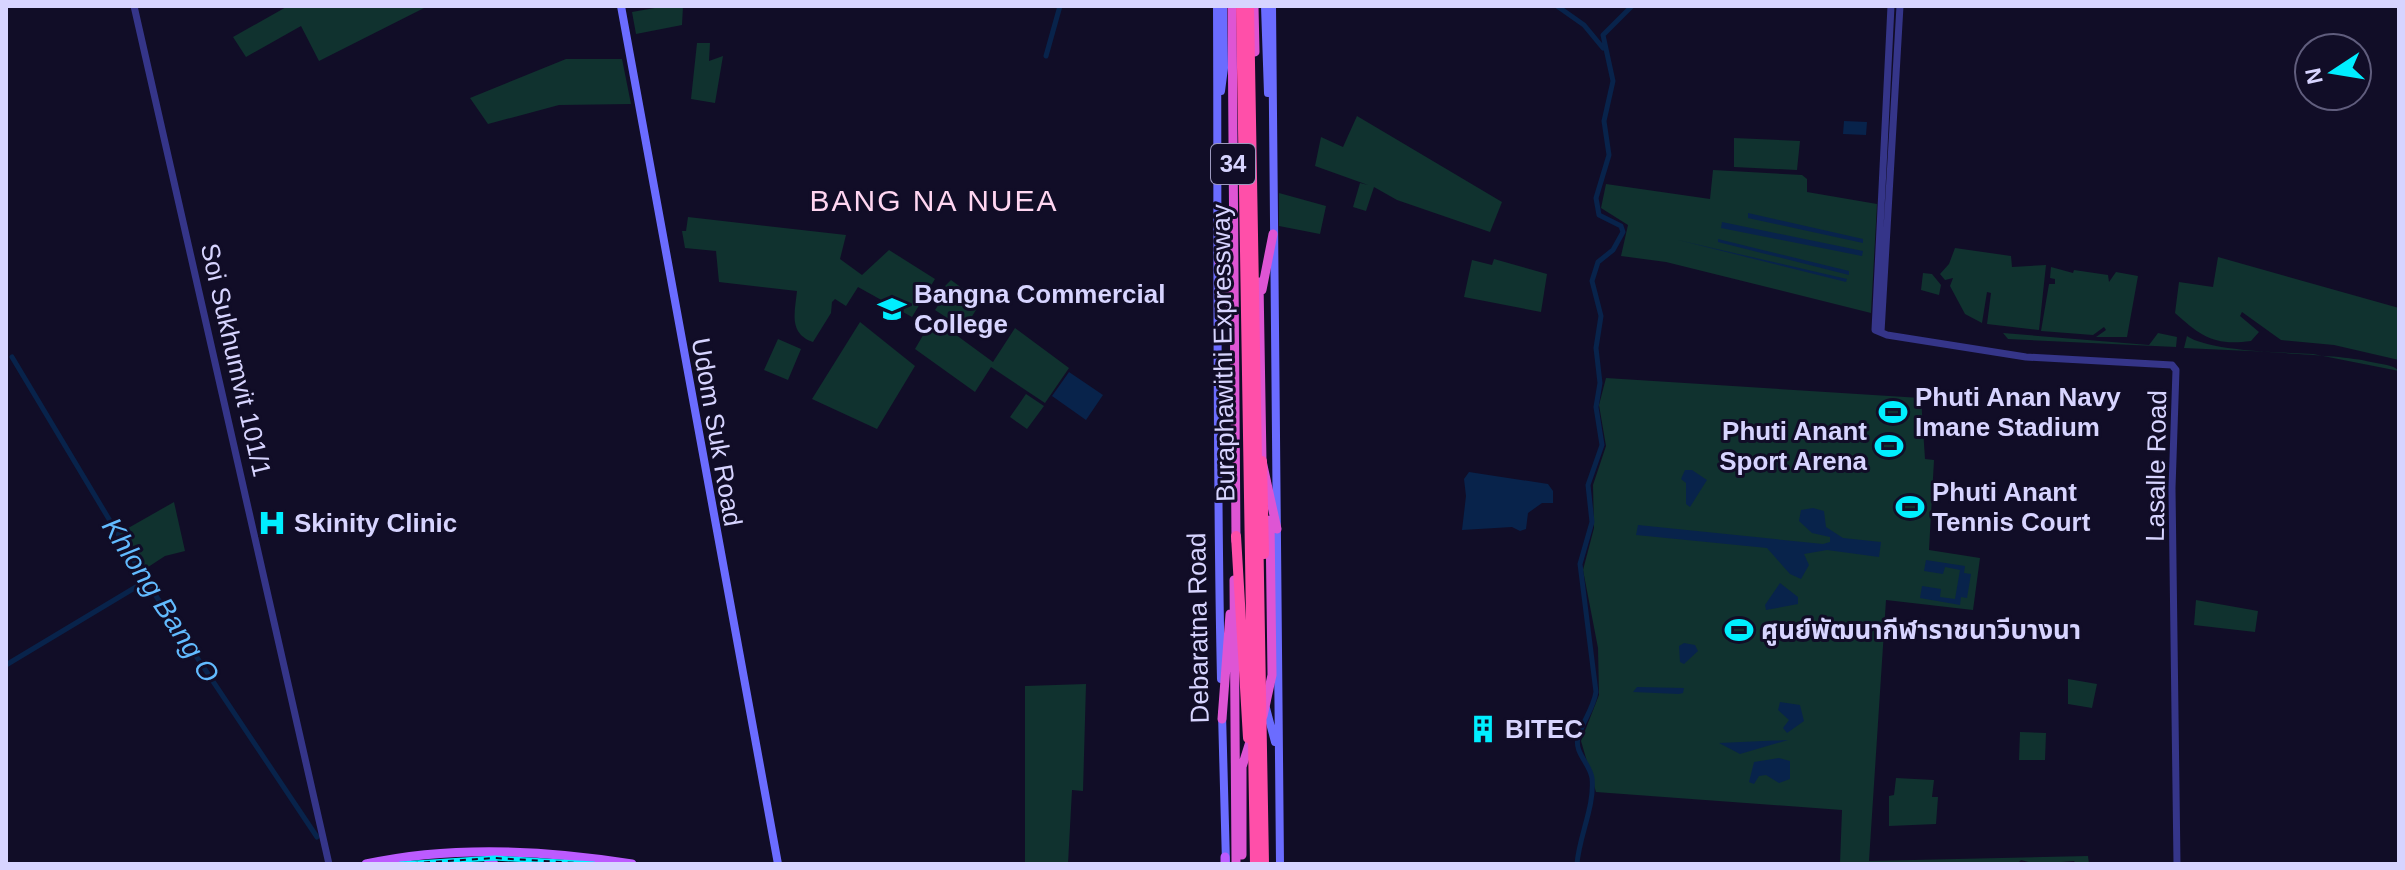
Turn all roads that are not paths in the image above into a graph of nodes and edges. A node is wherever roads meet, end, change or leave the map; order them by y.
1 (134, 6) edge
2 (621, 6) edge
3 (1217, 6) edge
4 (1223, 6) edge
5 (1232, 6) edge
6 (1241, 6) edge
7 (1252, 6) edge
8 (1265, 6) edge
9 (1272, 6) edge
10 (1891, 6) edge
11 (1900, 6) edge
12 (1218, 103) junction
13 (1272, 124) junction
14 (1888, 142) junction
15 (1273, 234) junction
16 (1219, 262) junction
17 (1880, 287) junction
18 (1259, 306) junction
19 (1235, 323) junction
20 (1881, 332) junction
21 (1262, 461) junction
22 (1270, 500) junction
23 (1277, 529) junction
24 (1236, 536) junction
25 (1234, 584) junction
26 (1254, 604) junction
27 (1266, 708) junction
28 (1222, 719) junction
29 (1278, 758) junction
30 (1225, 862) edge
31 (329, 864) edge
32 (366, 864) edge
33 (632, 864) edge
34 (778, 864) edge
35 (1239, 864) edge
36 (1252, 864) edge
37 (1265, 864) edge
38 (1280, 864) edge
39 (2177, 864) edge

1 - 31 street, Soi Sukhumvit 101/1
2 - 34 main road, Udom Suk Road
3 - 12 main road, Debaratna Road / 34
4 - 12 main road
5 - 19 highway, Debaratna Road / 34
6 - 26 highway, Buraphawithi Expressway
7 - 18 highway, 34
7 - 26 highway, Buraphawithi Expressway
8 - 13 main road
9 - 13 main road, 34
10 - 14 street
11 - 14 street
12 - 16 main road, Debaratna Road / 34
13 - 15 main road, 34
14 - 17 street
15 - 18 highway
15 - 23 main road, 34
16 - 19 highway
16 - 28 main road, Debaratna Road / 34
17 - 20 street
17 - 20 street
18 - 21 highway, 34
19 - 24 highway, Debaratna Road / 34
20 - 39 street, Lasalle Road
21 - 22 highway
21 - 27 highway
22 - 23 highway
22 - 35 highway
23 - 29 main road, 34
24 - 25 highway, Debaratna Road
24 - 36 highway
25 - 28 highway
25 - 35 highway
26 - 36 highway
26 - 37 highway
27 - 29 main road
27 - 37 highway
28 - 30 main road, Debaratna Road / 34
29 - 38 main road, 34
32 - 33 main road

